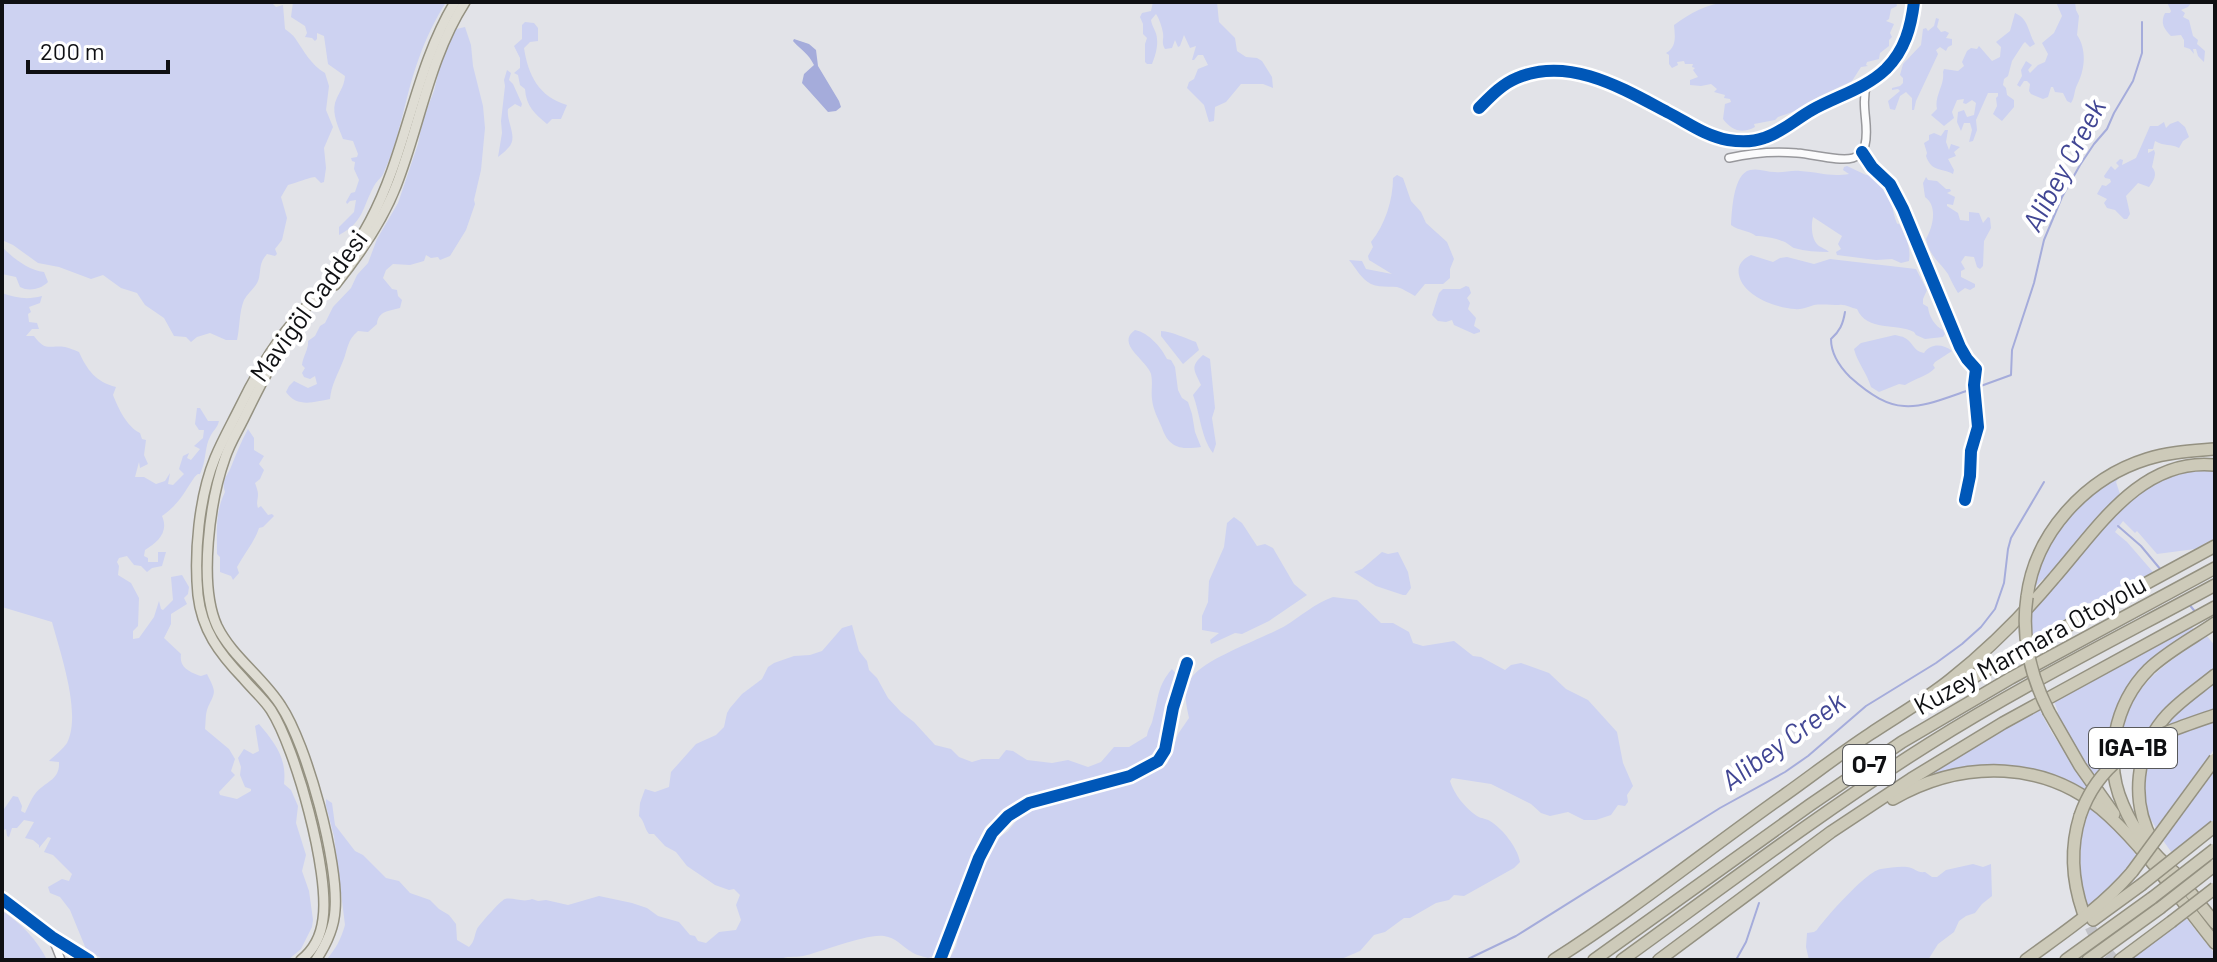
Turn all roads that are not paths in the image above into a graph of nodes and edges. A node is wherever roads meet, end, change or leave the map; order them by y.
1 (455, 2) edge
2 (465, 2) edge
3 (1914, 2) edge
4 (1867, 83) junction
5 (1479, 108) dead end
6 (1862, 152) junction
7 (1729, 158) dead end
8 (2215, 449) edge
9 (2215, 465) edge
10 (1970, 469) junction
11 (1981, 477) dead end
12 (1965, 500) dead end
13 (2215, 546) edge
14 (2215, 568) edge
15 (2215, 585) edge
16 (2212, 609) edge
17 (2215, 623) edge
18 (1187, 663) dead end
19 (2215, 675) edge
20 (2215, 715) edge
21 (2215, 759) edge
22 (1804, 782) junction
23 (2215, 826) edge
24 (2215, 849) edge
25 (2140, 850) junction
26 (2215, 865) edge
27 (2175, 873) junction
28 (1759, 887) junction
29 (2215, 888) edge
30 (2, 899) edge
31 (2156, 903) junction
32 (2083, 912) tunnel mouth
33 (2215, 923) edge
34 (52, 937) junction
35 (2215, 943) edge
36 (61, 960) edge
37 (89, 960) edge
38 (301, 960) edge
39 (316, 960) edge
40 (940, 960) edge
41 (1554, 960) edge
42 (1594, 960) edge
43 (1622, 960) edge
44 (1659, 960) edge
45 (2026, 960) edge
46 (2033, 960) edge
47 (2066, 960) edge
48 (2088, 960) edge
49 (2120, 960) edge

1 - 38 main road, Mavigöl Caddesi
2 - 39 main road, Mavigöl Caddesi
3 - 4 street
4 - 5 street
4 - 6 street
6 - 7 street
6 - 10 street
8 - 25 highway, bridge
9 - 22 highway
10 - 11 street
10 - 12 street
13 - 22 highway
14 - 42 highway, Kuzey Marmara Otoyolu / O-7
15 - 43 highway, Kuzey Marmara Otoyolu / O-7
16 - 28 highway
17 - 27 highway
18 - 40 street
19 - 27 highway
20 - 32 highway, IGA-1B, bridge
21 - 45 highway, bridge
22 - 41 highway
23 - 46 highway, bridge
24 - 31 highway, bridge
25 - 28 highway
25 - 35 highway
26 - 31 highway, bridge
27 - 33 highway
28 - 44 highway
29 - 49 highway, bridge
30 - 34 street
31 - 47 highway
31 - 48 highway
34 - 36 street
34 - 37 street

